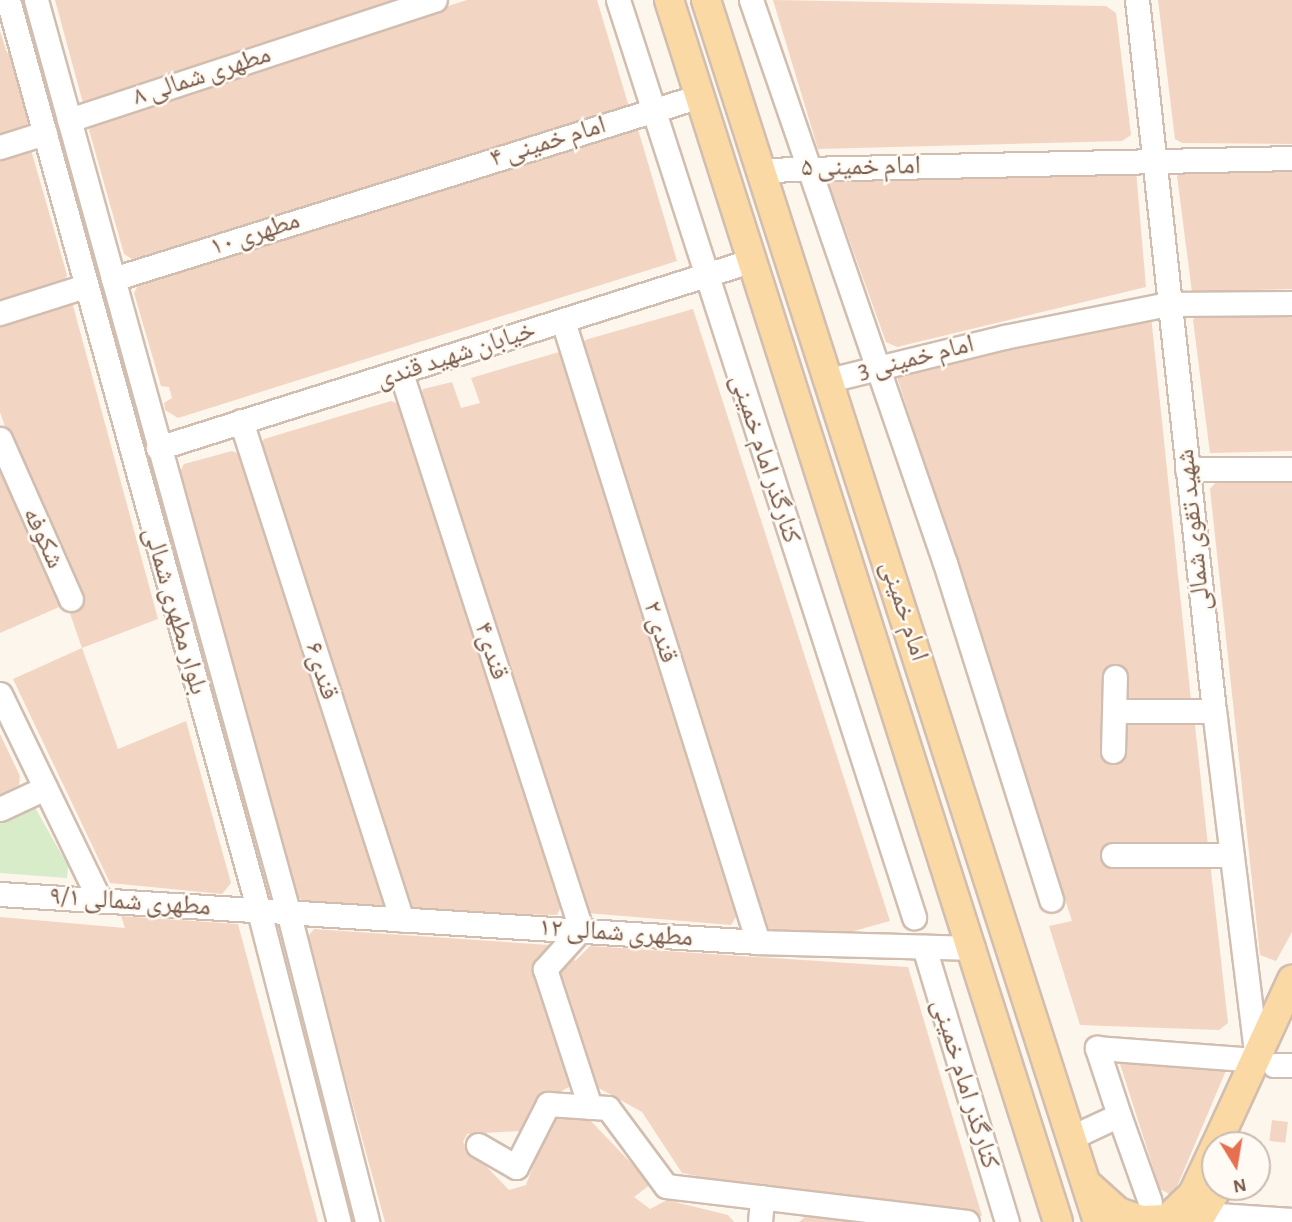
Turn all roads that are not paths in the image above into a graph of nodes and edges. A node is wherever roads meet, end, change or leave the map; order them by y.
1 (8, 0) edge
2 (36, 0) edge
3 (435, 0) edge
4 (618, 0) edge
5 (669, 0) edge
6 (706, 0) edge
7 (751, 0) edge
8 (1137, 0) edge
9 (700, 96) junction
10 (653, 109) junction
11 (69, 120) junction
12 (45, 133) junction
13 (0, 147) edge
14 (1292, 158) edge
15 (1155, 159) junction
16 (808, 169) junction
17 (761, 170) junction
18 (398, 189) joint
19 (753, 260) junction
20 (706, 275) junction
21 (113, 279) junction
22 (85, 286) junction
23 (1292, 303) edge
24 (1168, 304) junction
25 (0, 313) edge
26 (563, 321) junction
27 (877, 368) junction
28 (401, 373) junction
29 (829, 380) junction
30 (241, 421) junction
31 (0, 439) edge
32 (158, 448) junction
33 (1187, 469) junction
34 (1292, 469) edge
35 (71, 598) dead end
36 (1115, 677) dead end
37 (0, 694) edge
38 (1214, 711) junction
39 (1115, 712) junction
40 (1113, 751) dead end
41 (45, 788) junction
42 (0, 809) edge
43 (1113, 855) dead end
44 (1231, 855) junction
45 (0, 894) edge
46 (1051, 900) dead end
47 (100, 901) junction
48 (259, 911) junction
49 (288, 911) junction
50 (914, 917) dead end
51 (402, 920) junction
52 (581, 929) junction
53 (758, 942) junction
54 (924, 947) junction
55 (972, 948) junction
56 (1292, 980) edge
57 (1292, 1025) edge
58 (1274, 1063) edge
59 (590, 1107) junction
60 (1119, 1115) junction
61 (1226, 1131) edge
62 (1243, 1131) edge
63 (1070, 1139) junction
64 (478, 1145) dead end
65 (1201, 1173) edge
66 (1086, 1182) junction
67 (762, 1198) junction
68 (1210, 1201) edge
69 (1148, 1215) edge
70 (1200, 1218) edge
71 (1292, 1220) edge
72 (339, 1222) edge
73 (367, 1222) edge
74 (761, 1222) edge
75 (967, 1222) edge
76 (1007, 1222) edge
77 (1058, 1222) edge
78 (1098, 1222) edge

1 - 12 street, بلوار مطهری شمالی
2 - 11 street, بلوار مطهری شمالی
3 - 11 street, مطهری شمالی ۸
4 - 10 street, کنارگذر امام خمینی
5 - 9 main road, امام خمینی
6 - 17 main road, امام خمینی
7 - 16 street
8 - 15 street, شهید تقوی شمالی
9 - 10 street, امام خمینی ۴
9 - 19 main road, امام خمینی
10 - 18 street, امام خمینی ۴
10 - 20 street, کنارگذر امام خمینی
11 - 21 street, بلوار مطهری شمالی
12 - 13 street
12 - 22 street, بلوار مطهری شمالی
14 - 15 street, امام خمینی ۵
15 - 16 street, امام خمینی ۵
15 - 24 street, شهید تقوی شمالی
16 - 17 street, امام خمینی ۵
16 - 27 street
17 - 29 main road, امام خمینی
18 - 21 street, مطهری ۱۰
19 - 20 street, خیابان شهید قندی
19 - 55 main road, امام خمینی
20 - 26 street, خیابان شهید قندی
20 - 50 street, کنارگذر امام خمینی
21 - 32 street, بلوار مطهری شمالی
22 - 25 street
22 - 48 street, بلوار مطهری شمالی
23 - 24 street, امام خمینی 3
24 - 27 street, امام خمینی 3
24 - 33 street, شهید تقوی شمالی
26 - 28 street, خیابان شهید قندی
26 - 53 street, قندی ۲
27 - 29 street, امام خمینی 3
27 - 46 street
28 - 30 street, خیابان شهید قندی
28 - 52 street, قندی۴
29 - 63 main road, امام خمینی
30 - 32 street, خیابان شهید قندی
30 - 51 street, قندی۶
31 - 35 street, شکوفه
32 - 49 street, بلوار مطهری شمالی
33 - 34 street
33 - 38 street, شهید تقوی شمالی
36 - 39 street
37 - 41 street
38 - 39 street
38 - 44 street, شهید تقوی شمالی
39 - 40 street
41 - 42 street
41 - 47 street
43 - 44 street
44 - 58 street, شهید تقوی شمالی
45 - 47 street, مطهری شمالی ۹/۱
47 - 48 street, مطهری شمالی ۹/۱
48 - 49 street, مطهری شمالی ۱۲
48 - 72 street, بلوار مطهری شمالی
49 - 51 street, مطهری شمالی ۱۲
49 - 73 street, بلوار مطهری شمالی
51 - 52 street, مطهری شمالی ۱۲
52 - 53 street, مطهری شمالی ۱۲
52 - 59 street
53 - 54 street, مطهری شمالی ۱۲
54 - 55 street, مطهری شمالی ۱۲
54 - 76 street, کنارگذر امام خمینی
55 - 77 main road, امام خمینی
56 - 58 main road
57 - 58 main road
58 - 60 street
58 - 61 main road
58 - 62 main road
59 - 64 street
59 - 67 street
60 - 63 street
60 - 69 street
63 - 66 main road, امام خمینی
65 - 69 main road
66 - 69 main road
66 - 78 main road, امام خمینی
67 - 74 street
67 - 75 street
68 - 70 main road
70 - 71 street

